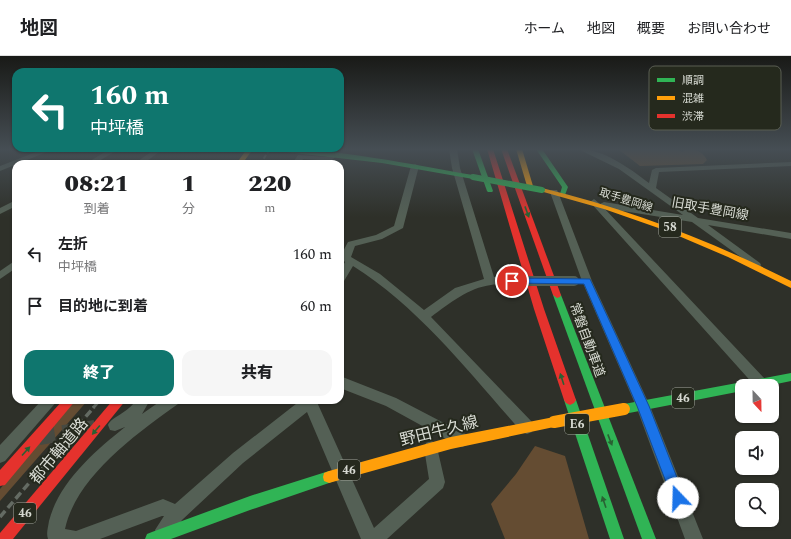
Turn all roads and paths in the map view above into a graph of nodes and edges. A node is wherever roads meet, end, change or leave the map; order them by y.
1 (413, 172) edge
2 (446, 172) edge
3 (483, 172) edge
4 (497, 172) edge
5 (512, 172) edge
6 (526, 172) edge
7 (554, 172) edge
8 (628, 172) edge
9 (656, 172) edge
10 (460, 174) junction
11 (652, 189) junction
12 (558, 193) junction
13 (534, 198) dead end
14 (494, 201) dead end
15 (598, 203) junction
16 (12, 205) edge
17 (0, 211) edge
18 (540, 220) dead end
19 (692, 220) junction
20 (504, 228) dead end
21 (791, 236) edge
22 (346, 258) edge
23 (12, 266) edge
24 (757, 267) junction
25 (0, 276) edge
26 (490, 280) junction
27 (587, 281) junction
28 (791, 285) edge
29 (539, 309) junction
30 (424, 316) junction
31 (582, 364) junction
32 (791, 377) edge
33 (756, 379) edge
34 (779, 379) edge
35 (344, 384) edge
36 (735, 387) edge
37 (47, 404) edge
38 (66, 404) edge
39 (117, 404) edge
40 (141, 404) edge
41 (168, 404) edge
42 (305, 404) edge
43 (312, 404) edge
44 (643, 406) junction
45 (115, 425) dead end
46 (527, 427) junction
47 (14, 440) junction
48 (462, 440) junction
49 (0, 446) edge
50 (431, 448) junction
51 (0, 456) edge
52 (341, 472) junction
53 (0, 480) edge
54 (176, 514) junction
55 (156, 537) edge
56 (4, 539) edge
57 (77, 539) edge
58 (370, 539) edge
59 (374, 539) edge
60 (617, 539) edge
61 (649, 539) edge
62 (694, 539) edge

1 - 22 street
2 - 10 main road, 取手豊岡線 / 58
3 - 14 main road
4 - 29 main road, E6
5 -> 31 main road, 常磐自動車道 / E6
6 - 13 main road
7 - 12 main road
8 - 11 street
9 - 11 street
10 - 12 main road, 取手豊岡線 / 58, bridge
10 - 26 street
11 - 19 street
12 - 15 main road, 取手豊岡線 / 58
12 - 27 street
15 - 19 street, 旧取手豊岡線
15 - 24 main road, 取手豊岡線 / 58
15 - 33 street
16 - 17 street
18 - 31 main road
19 - 21 street, 旧取手豊岡線
19 - 24 street
20 - 29 main road
22 - 30 street
23 - 25 street
24 - 28 main road, 取手豊岡線 / 58
26 - 27 street, bridge
26 - 30 street
27 - 44 street
60 -> 29 main road, E6
30 - 46 street
31 -> 61 main road, 常磐自動車道 / E6
32 - 34 main road, 野田牛久線 / 46
35 - 48 street
36 - 44 main road, 野田牛久線 / 46
37 - 47 street
53 -> 38 main road, 都市軸道路
39 -> 56 main road, 都市軸道路 / 46
40 - 45 street
41 - 57 street
42 - 54 street
43 - 52 street
44 - 46 main road, 野田牛久線 / 46, bridge
44 - 62 street
46 - 48 main road, 野田牛久線 / 46
47 - 49 street
47 - 51 street
48 - 50 main road, 野田牛久線 / 46
50 - 52 main road, 野田牛久線 / 46
50 - 59 street
52 - 55 main road, 野田牛久線 / 46
52 - 58 street
54 - 55 street
54 - 57 street

